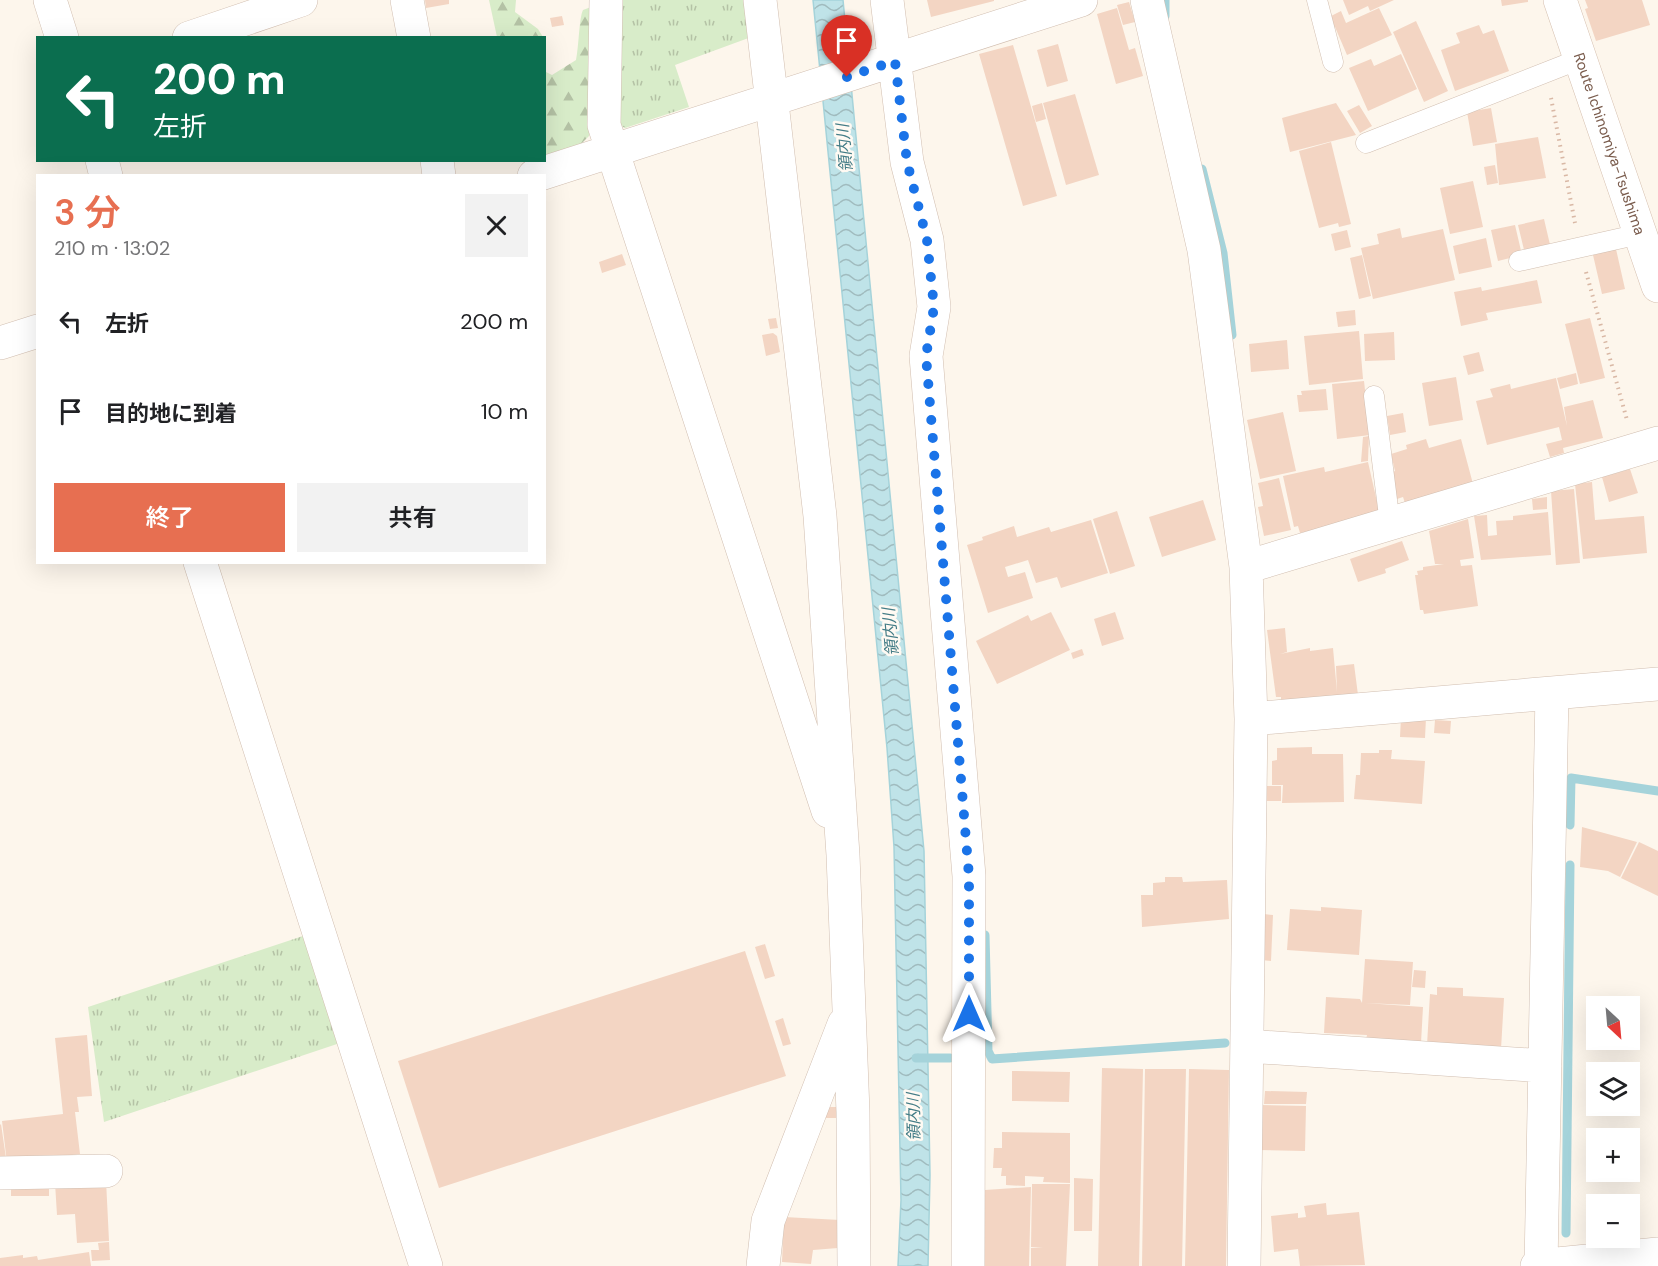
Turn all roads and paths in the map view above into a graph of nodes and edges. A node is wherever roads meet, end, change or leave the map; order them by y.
1 (50, 0) edge
2 (301, 0) edge
3 (407, 0) edge
4 (606, 0) edge
5 (760, 0) edge
6 (887, 0) edge
7 (1081, 0) edge
8 (1147, 0) edge
9 (1317, 0) edge
10 (1560, 0) edge
11 (61, 36) edge
12 (195, 36) edge
13 (414, 36) edge
14 (1580, 59) junction
15 (892, 62) junction
16 (1334, 62) dead end
17 (778, 99) junction
18 (1366, 143) dead end
19 (612, 151) junction
20 (540, 174) edge
21 (1640, 234) junction
22 (1519, 261) dead end
23 (1658, 286) edge
24 (36, 332) edge
25 (0, 343) edge
26 (1374, 396) dead end
27 (1658, 443) edge
28 (1390, 524) junction
29 (201, 564) edge
30 (1246, 567) junction
31 (1658, 684) edge
32 (1552, 693) junction
33 (1251, 719) junction
34 (843, 855) junction
35 (849, 1011) junction
36 (1246, 1046) junction
37 (1545, 1066) junction
38 (106, 1171) dead end
39 (0, 1173) edge
40 (1658, 1254) edge
41 (1600, 1263) edge
42 (426, 1266) edge
43 (763, 1266) edge
44 (854, 1266) edge
45 (968, 1266) edge
46 (1244, 1266) edge
47 (1540, 1266) edge

1 - 11 street
2 - 12 street
3 - 13 street
4 - 19 street
5 - 17 street
6 - 15 street
7 - 15 street
8 - 30 street
9 - 16 lane
10 - 14 street, Route Ichinomiya-Tsushima
14 - 18 lane
14 - 21 street, Route Ichinomiya-Tsushima
15 - 17 street
15 - 45 street
17 - 19 street
17 - 34 street
19 - 20 street
19 - 34 street
21 - 22 lane
21 - 23 street, Route Ichinomiya-Tsushima
24 - 25 street
26 - 28 lane
27 - 28 street
28 - 30 street
29 - 42 street
30 - 33 street
31 - 32 street
32 - 33 street
32 - 37 street
33 - 36 street
34 - 35 street
35 - 43 street
35 - 44 street
36 - 37 street
36 - 46 street
37 - 47 street
38 - 39 street
40 - 41 street
41 - 47 street

